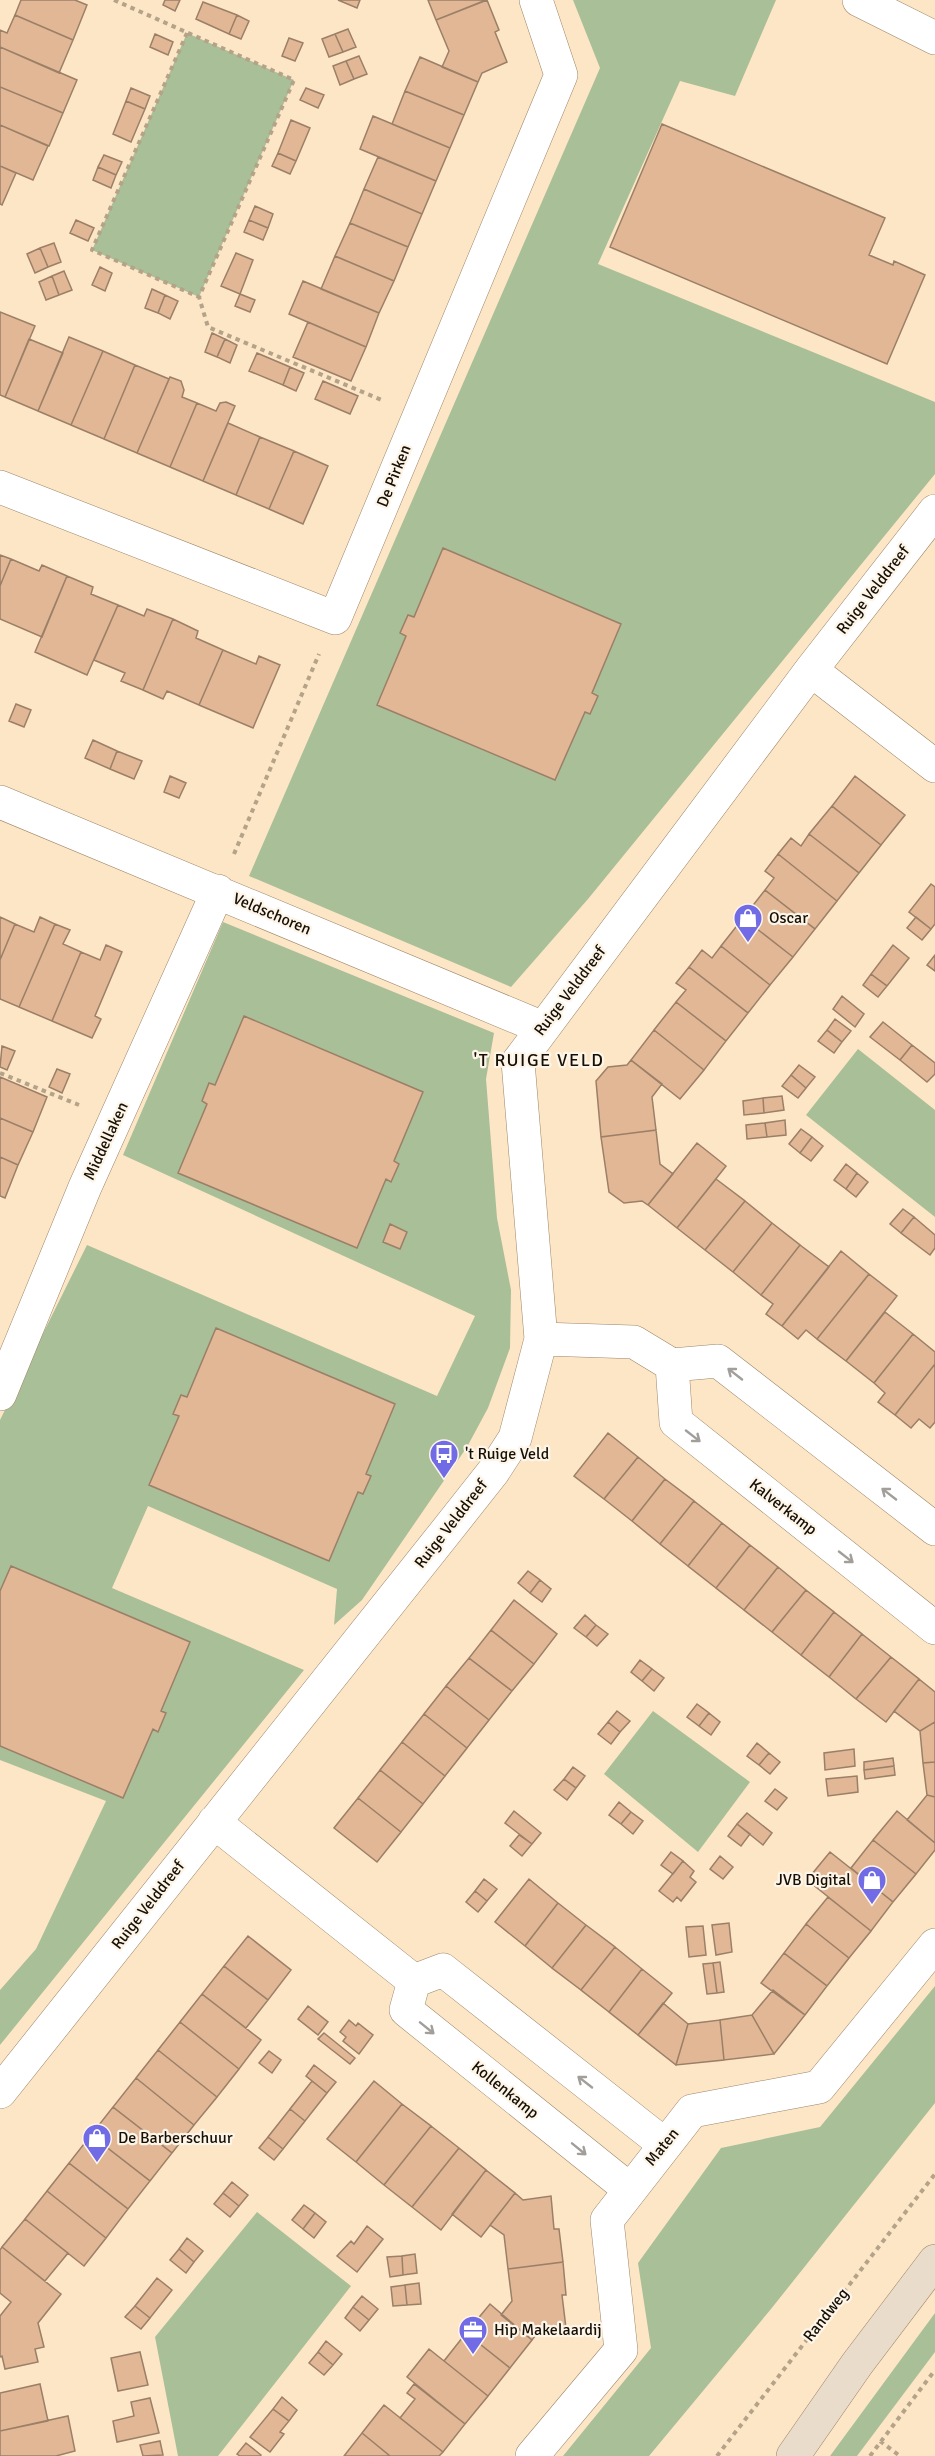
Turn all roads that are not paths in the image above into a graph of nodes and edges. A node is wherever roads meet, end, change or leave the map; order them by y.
1 (536, 0) edge
2 (859, 0) edge
3 (935, 38) edge
4 (0, 487) edge
5 (935, 511) edge
6 (811, 670) junction
7 (935, 766) edge
8 (0, 801) edge
9 (218, 891) junction
10 (543, 1028) junction
11 (541, 1339) junction
12 (672, 1365) junction
13 (0, 1394) edge
14 (935, 1529) edge
15 (935, 1628) edge
16 (214, 1822) junction
17 (935, 1945) edge
18 (414, 1981) junction
19 (0, 2092) edge
20 (664, 2144) junction
21 (629, 2189) junction
22 (935, 2261) edge
23 (857, 2364) junction
24 (532, 2456) edge
25 (776, 2456) edge
26 (793, 2456) edge

1 - 4 street, De Pirken
2 - 3 street
5 - 6 street, Ruige Velddreef
6 - 7 street
6 - 10 street, Ruige Velddreef
8 - 9 street, Veldschoren
9 - 10 street, Veldschoren
9 - 13 street, Middellaken
10 - 11 street, Ruige Velddreef
11 - 12 street
11 - 16 street, Ruige Velddreef
14 -> 12 street
12 -> 15 street, Kalverkamp
16 - 18 street
16 - 19 street, Ruige Velddreef
17 - 20 street, Maten
20 -> 18 street
18 -> 21 street, Kollenkamp
20 - 21 street, Maten
21 - 24 street, Maten
22 - 23 main road
23 - 25 main road
23 - 26 main road

